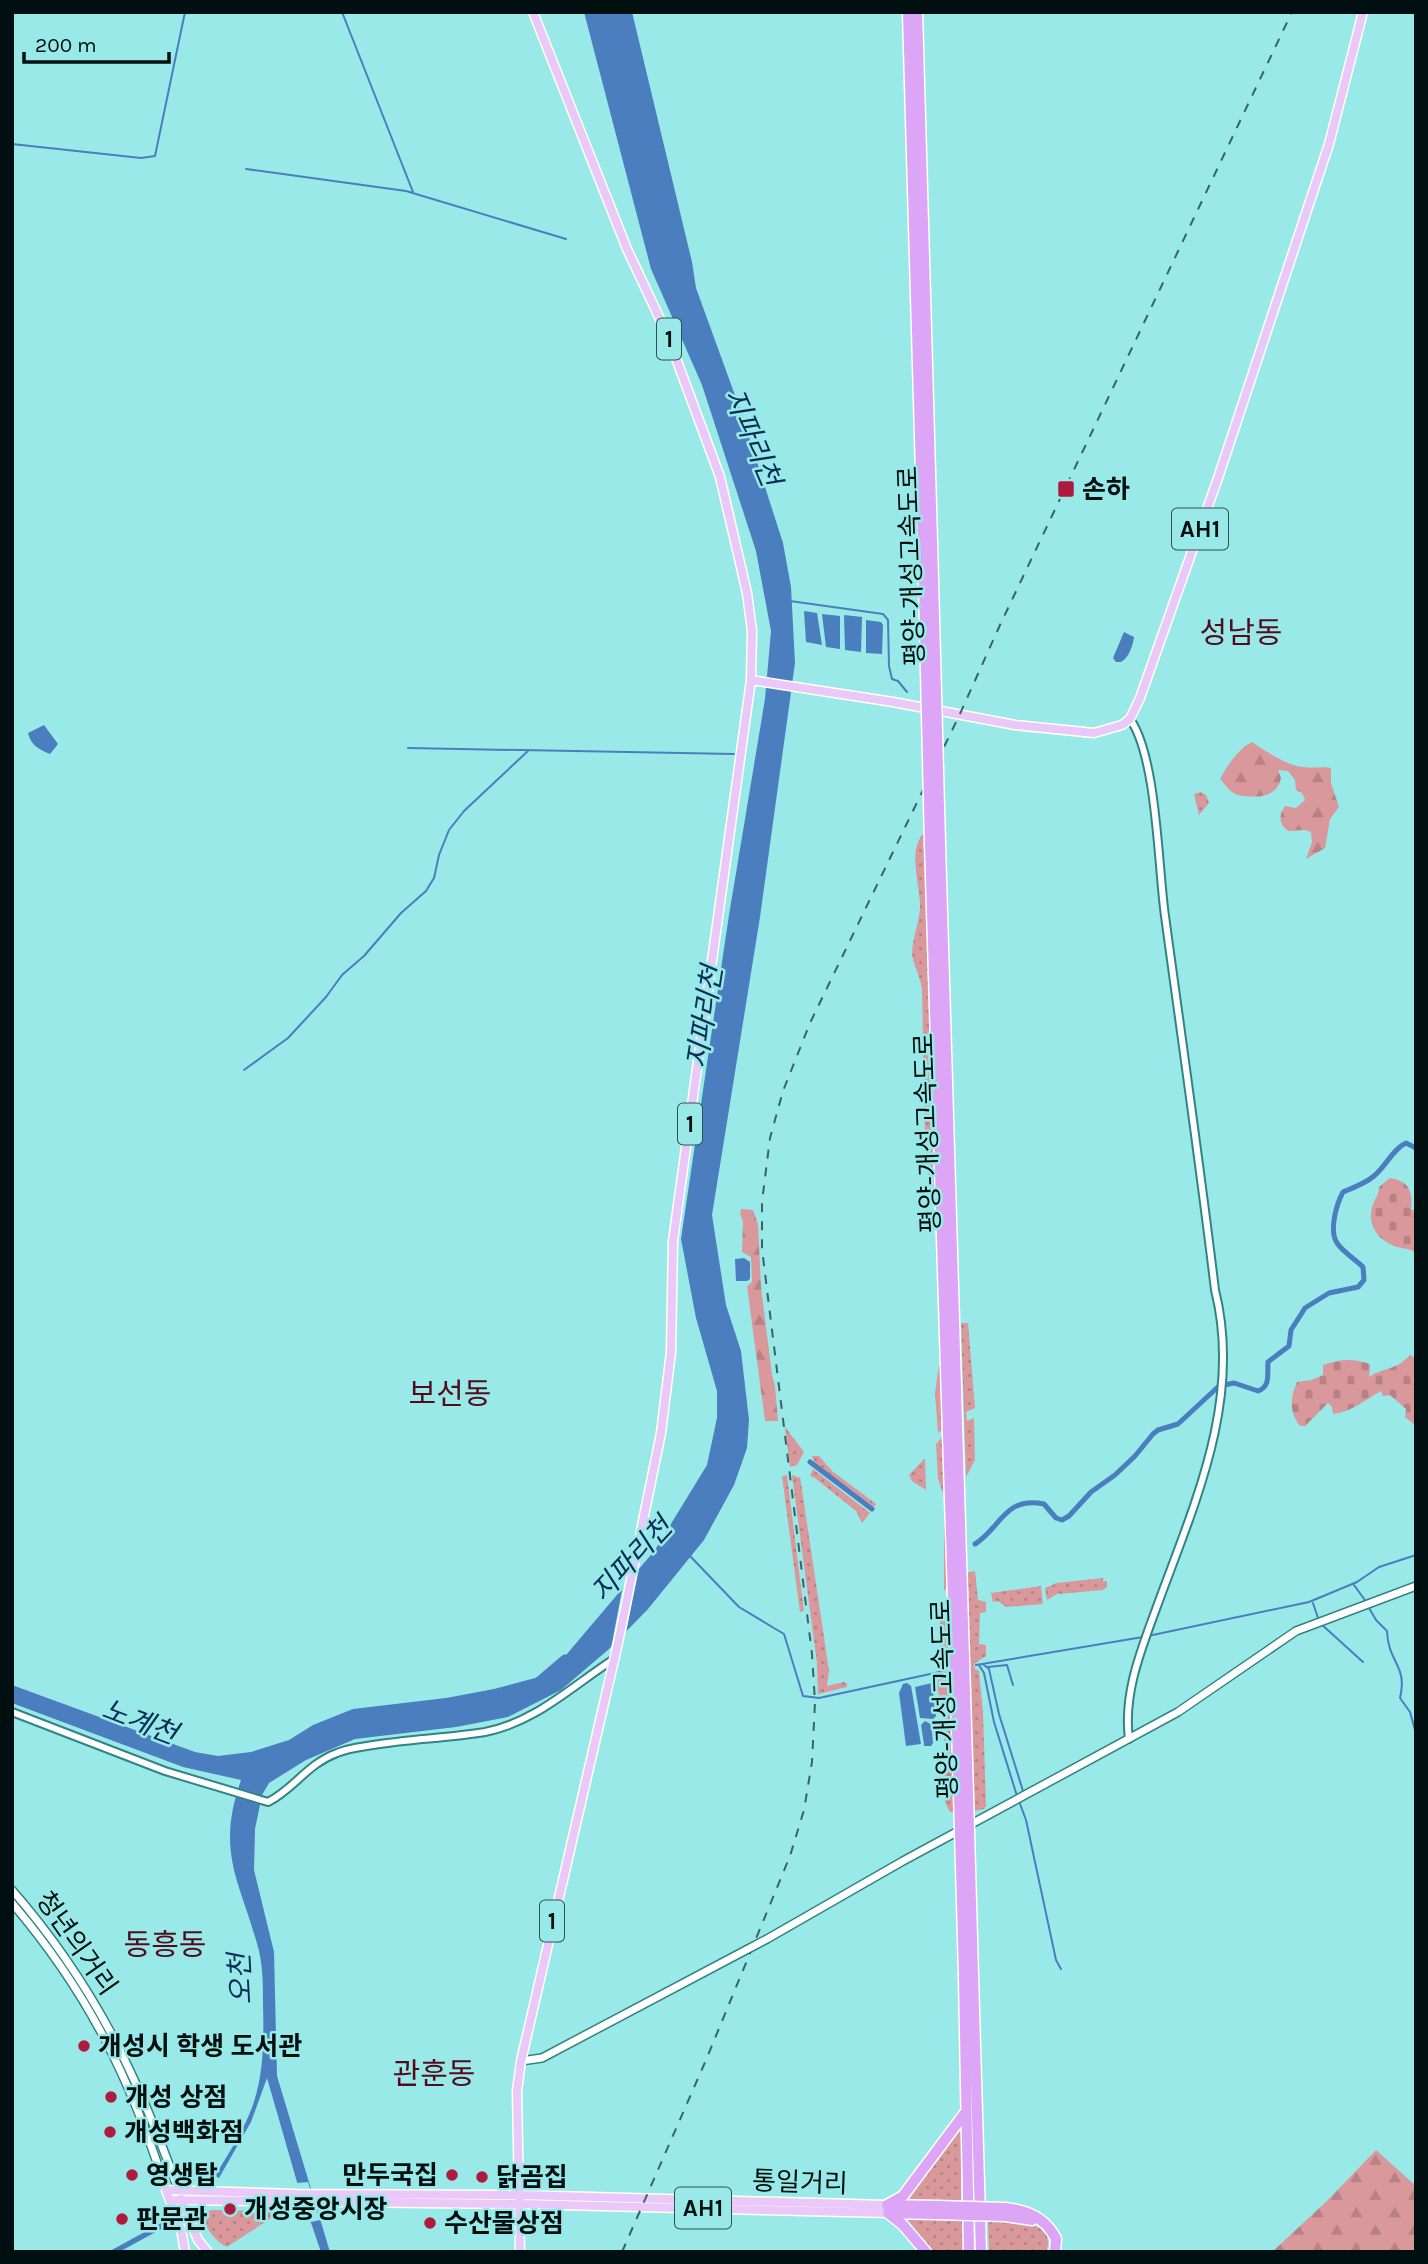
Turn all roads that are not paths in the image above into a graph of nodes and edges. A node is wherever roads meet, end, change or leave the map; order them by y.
1 (533, 12) edge
2 (908, 12) edge
3 (917, 12) edge
4 (1363, 12) edge
5 (927, 542) junction
6 (751, 680) junction
7 (1130, 719) junction
8 (1416, 1586) edge
9 (614, 1659) junction
10 (12, 1712) edge
11 (1129, 1739) junction
12 (12, 1890) edge
13 (12, 1903) edge
14 (969, 1976) junction
15 (521, 2061) junction
16 (965, 2112) junction
17 (177, 2189) junction
18 (166, 2190) junction
19 (170, 2200) junction
20 (182, 2200) junction
21 (519, 2200) junction
22 (887, 2209) junction
23 (208, 2251) edge
24 (184, 2252) edge
25 (194, 2252) edge
26 (520, 2252) edge
27 (926, 2252) edge
28 (969, 2252) edge
29 (981, 2252) edge
30 (1052, 2252) edge

1 - 6 main road, 1
2 - 5 highway, 평양-개성고속도로
3 - 5 highway, 평양-개성고속도로
4 - 7 main road, AH1
5 - 14 highway, 평양-개성고속도로, bridge
6 - 7 main road
6 - 9 main road, 1
7 - 11 street
8 - 11 main road
9 - 10 street
9 - 15 main road, 1
11 - 15 main road, bridge
12 - 17 main road, 청년의거리
13 - 18 main road, 청년의거리
14 - 16 highway, 평양-개성고속도로
14 - 29 highway, 평양-개성고속도로
15 - 21 main road, 1
16 - 22 highway
16 - 28 highway, 평양-개성고속도로
17 - 18 main road, 통일거리 / AH1
17 - 20 main road, 청년의거리
17 - 21 main road, 통일거리 / AH1
18 - 19 main road, 청년의거리
19 - 20 main road, 통일거리 / AH1
19 - 24 main road, 청년의거리
20 - 21 main road, 통일거리 / AH1
20 - 23 main road, 청년의거리
21 - 22 main road, 통일거리 / AH1
21 - 26 main road, 1
22 - 27 highway
22 - 30 highway, bridge
23 - 25 main road

